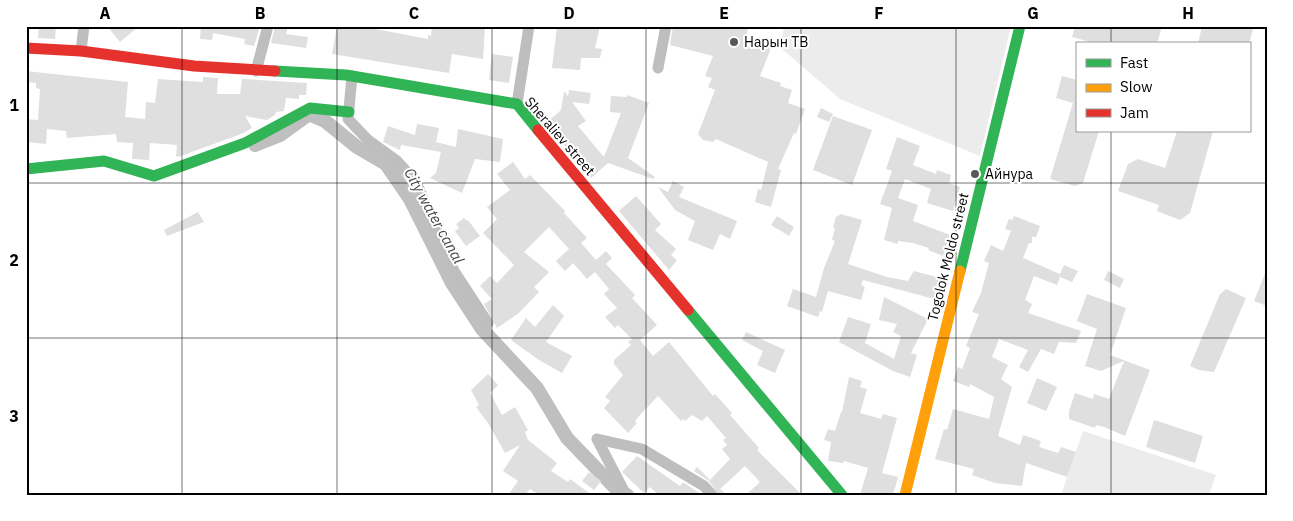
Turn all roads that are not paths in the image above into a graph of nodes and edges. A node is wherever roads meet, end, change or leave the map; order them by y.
1 (84, 26) edge
2 (268, 26) edge
3 (529, 26) edge
4 (666, 26) edge
5 (1020, 26) edge
6 (26, 48) edge
7 (81, 51) junction
8 (658, 68) dead end
9 (256, 71) junction
10 (352, 76) junction
11 (516, 104) junction
12 (349, 112) junction
13 (26, 169) edge
14 (488, 323) dead end
15 (838, 490) edge
16 (625, 494) edge
17 (712, 495) edge
18 (825, 495) edge
19 (905, 495) edge

1 - 7 street
2 - 9 street
3 - 11 street
4 - 8 street
5 - 19 street, Togolok Moldo street
6 - 7 street, Sheraliev street
7 - 9 street, Sheraliev street
9 - 10 street, Sheraliev street
10 - 11 street, Sheraliev street
10 - 12 street
11 - 15 street, Sheraliev street
12 - 13 street
12 - 14 street
15 - 18 street
16 - 17 street

